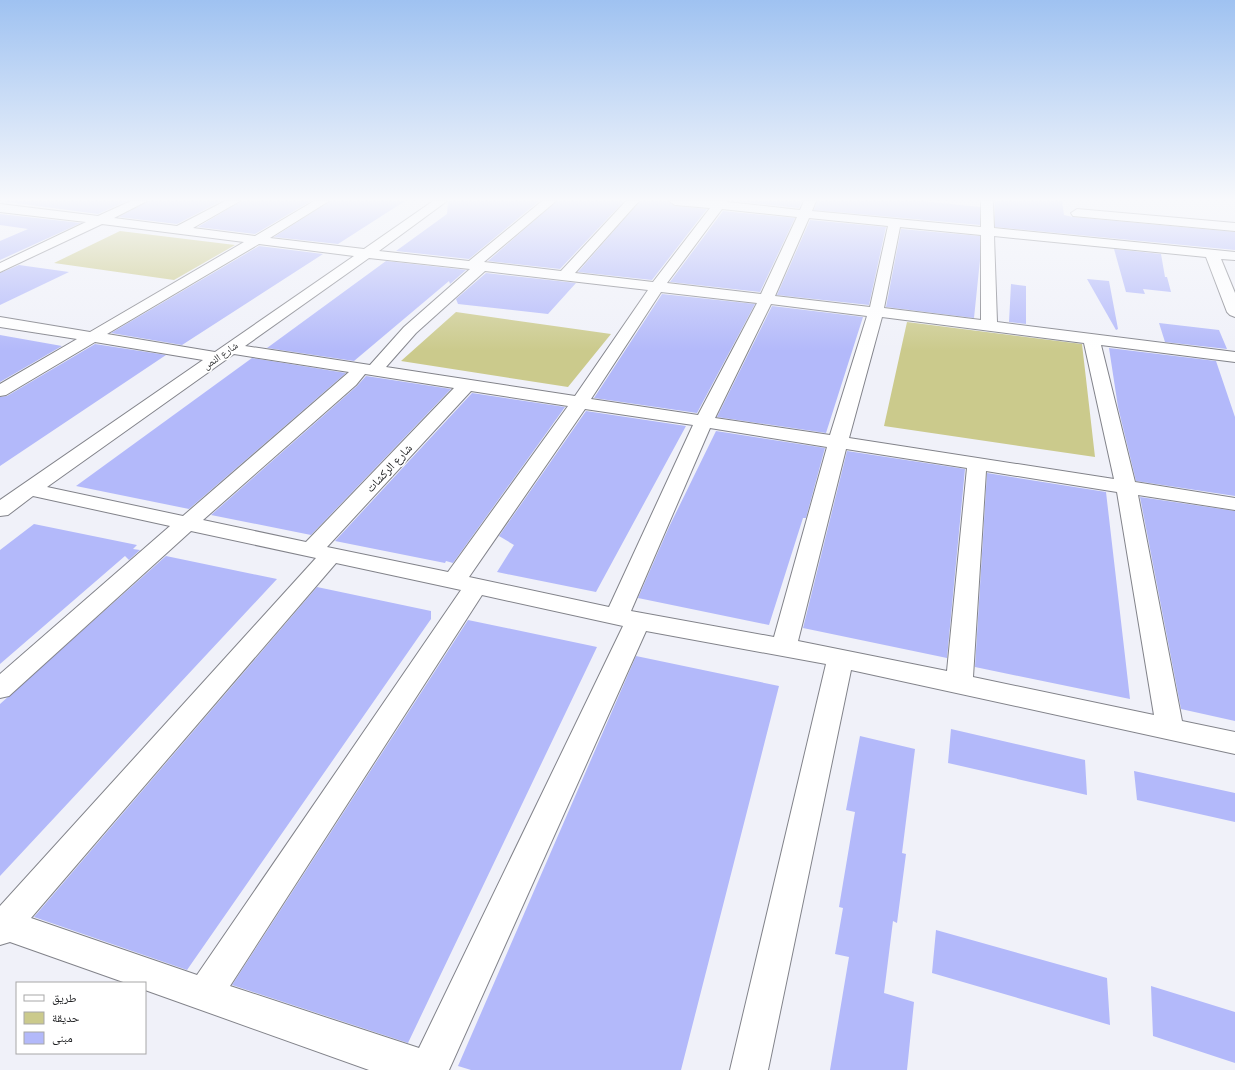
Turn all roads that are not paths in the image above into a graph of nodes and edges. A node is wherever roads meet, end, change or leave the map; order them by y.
1 (36, 251) edge
2 (237, 251) edge
3 (359, 251) edge
4 (494, 251) edge
5 (587, 251) edge
6 (684, 251) edge
7 (788, 251) edge
8 (889, 251) edge
9 (987, 251) edge
10 (1179, 251) edge
11 (368, 252) junction
12 (1212, 254) junction
13 (1235, 256) edge
14 (477, 266) junction
15 (0, 268) edge
16 (564, 276) junction
17 (657, 287) junction
18 (766, 300) junction
19 (876, 312) junction
20 (1235, 312) edge
21 (0, 322) edge
22 (989, 326) junction
23 (93, 337) junction
24 (1091, 339) junction
25 (223, 353) junction
26 (1235, 357) edge
27 (368, 369) junction
28 (467, 385) junction
29 (0, 391) edge
30 (580, 402) junction
31 (704, 421) junction
32 (838, 442) junction
33 (977, 464) junction
34 (1126, 487) junction
35 (28, 489) junction
36 (1235, 504) edge
37 (0, 510) edge
38 (187, 524) junction
39 (321, 553) junction
40 (466, 583) junction
41 (628, 618) junction
42 (784, 647) junction
43 (840, 660) junction
44 (959, 683) junction
45 (0, 689) edge
46 (1170, 729) junction
47 (1235, 743) edge
48 (2, 926) edge
49 (205, 993) junction
50 (429, 1070) edge
51 (749, 1070) edge

1 - 15 street
2 - 23 street
3 - 11 street
4 - 14 street
5 - 16 street
6 - 17 street
7 - 18 street
8 - 19 street
9 - 22 street
10 - 12 street
11 - 14 street
11 - 25 street, شارع النص
12 - 13 street
12 - 20 street
14 - 16 street
14 - 27 street
16 - 17 street
17 - 18 street
17 - 30 street
18 - 19 street
18 - 31 street
19 - 22 street
19 - 32 street
21 - 23 street
22 - 24 street
23 - 25 street
23 - 29 street
24 - 26 street
24 - 34 street
25 - 27 street
25 - 35 street, شارع النص
27 - 28 street
27 - 38 street
28 - 30 street
28 - 39 street, شارع الركشات
30 - 31 street
30 - 40 street
31 - 32 street
31 - 41 street
32 - 33 street
32 - 42 street
33 - 34 street
33 - 44 street
34 - 36 street
34 - 46 street
35 - 37 street, شارع النص
35 - 38 street
38 - 39 street
38 - 45 street
39 - 40 street
39 - 48 street, شارع الركشات
40 - 41 street
40 - 49 street
41 - 42 street
41 - 50 street
42 - 43 street
43 - 44 street
43 - 51 street
44 - 46 street
46 - 47 street
48 - 49 street
49 - 50 street

